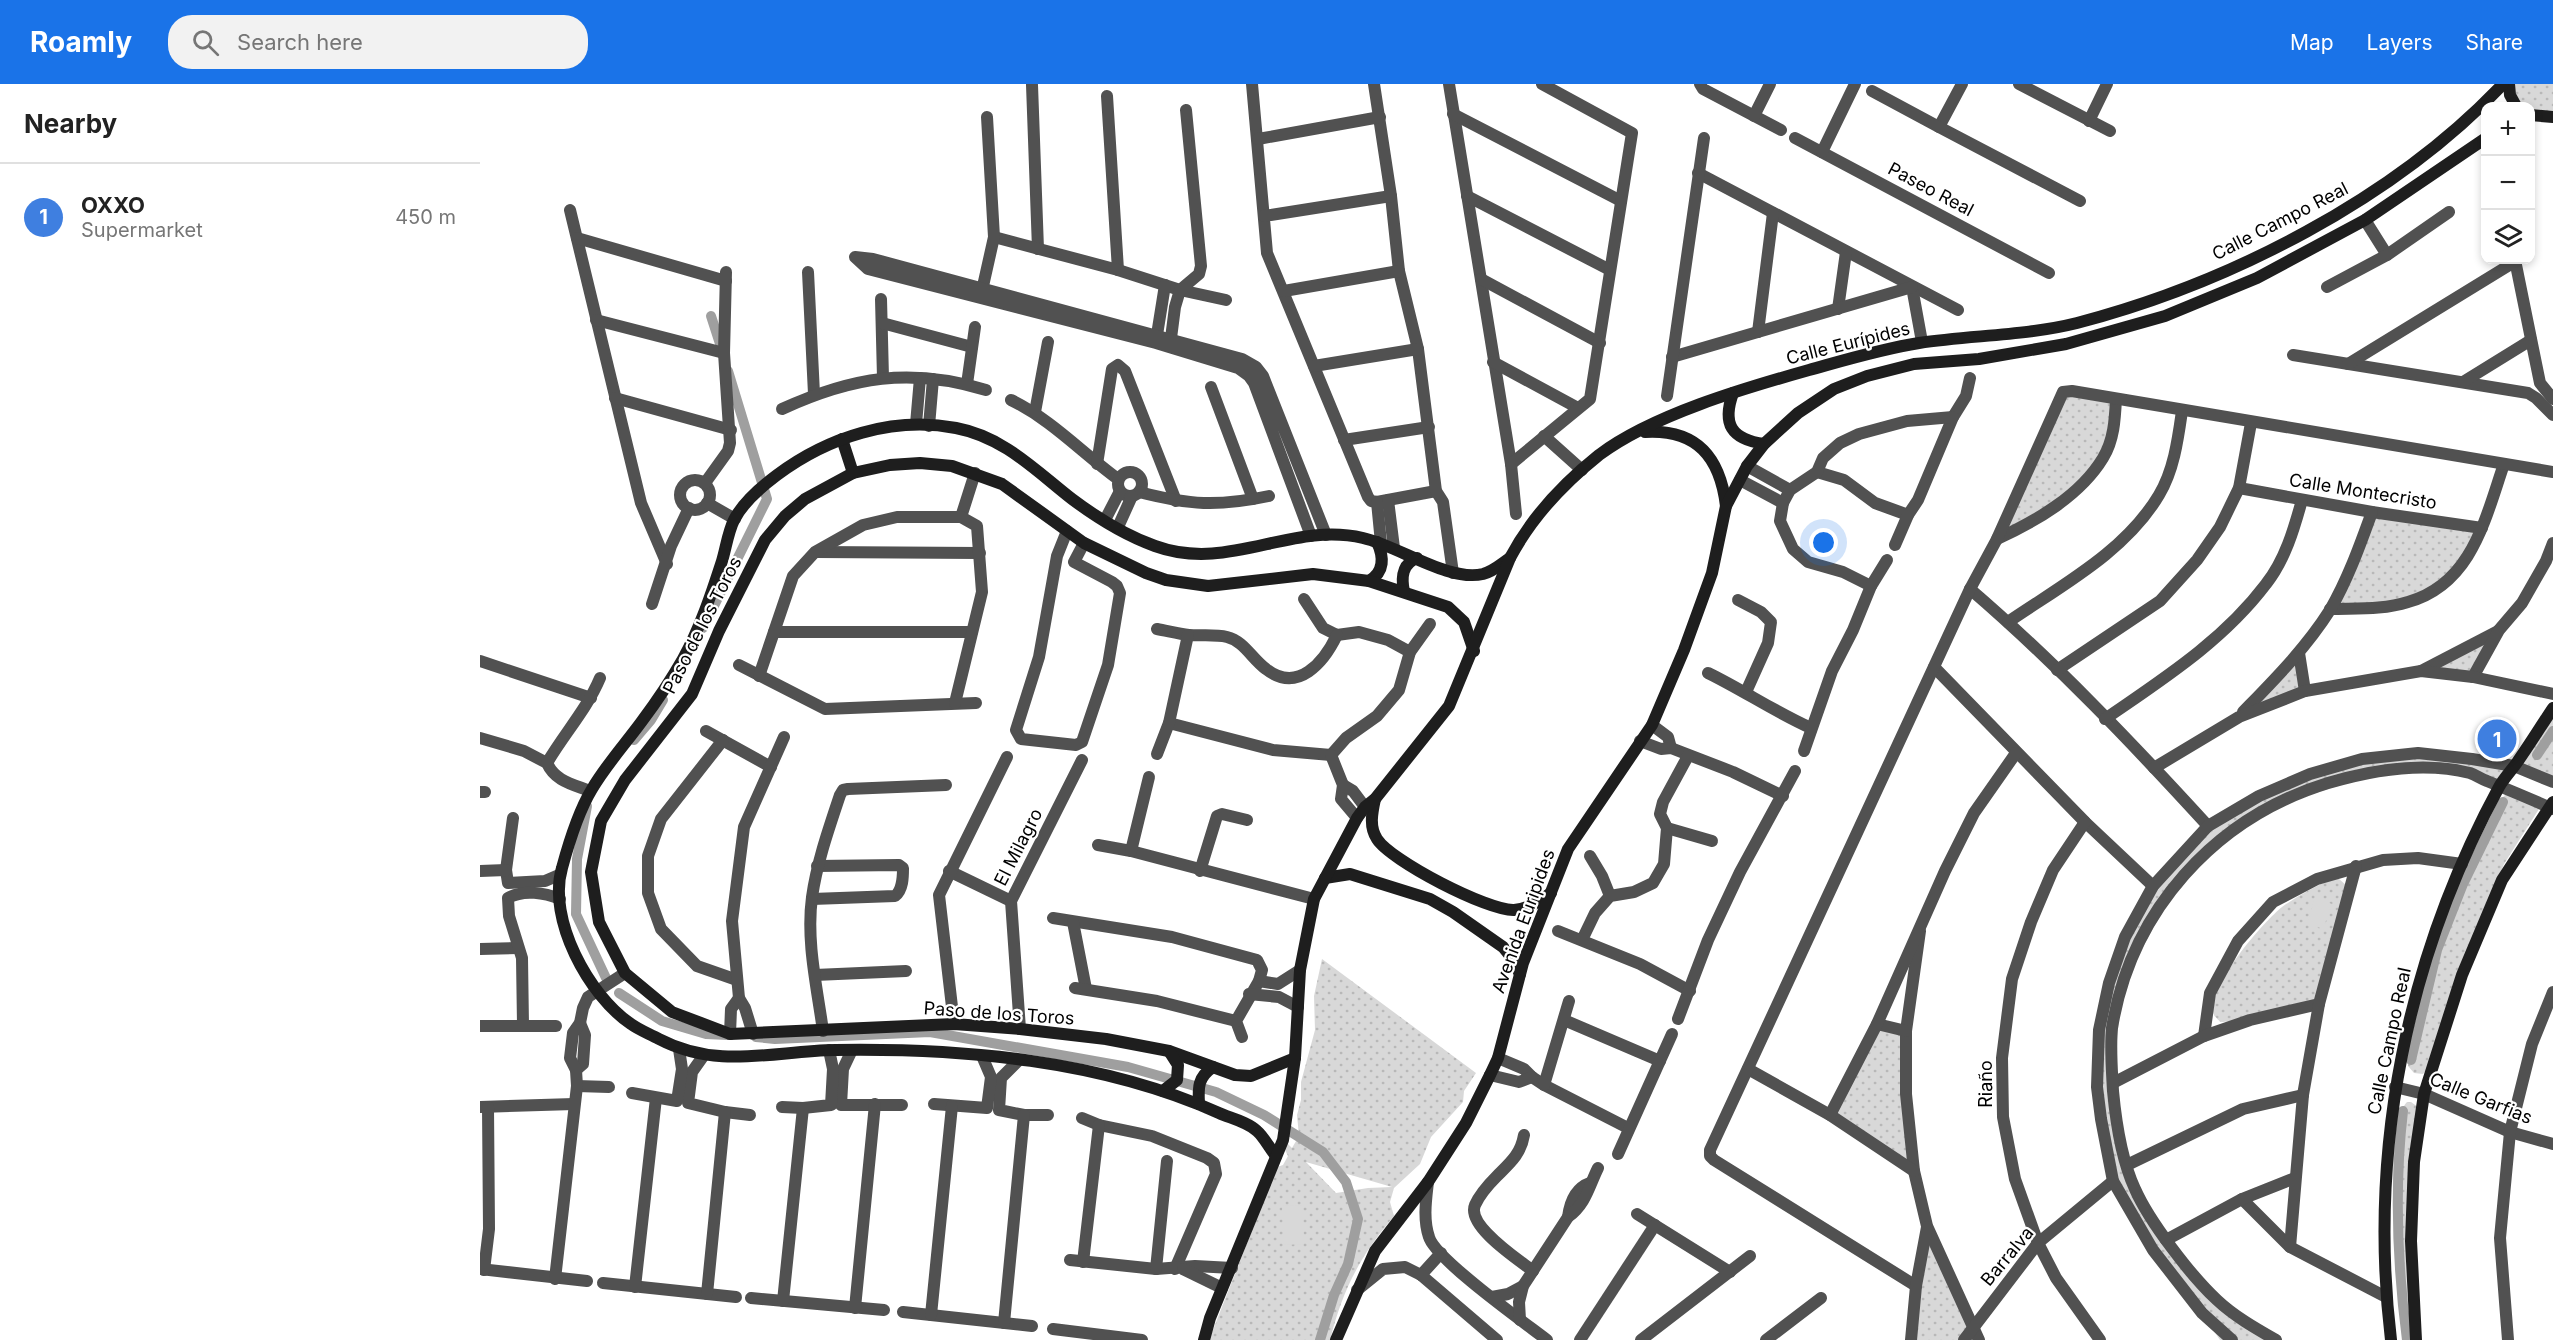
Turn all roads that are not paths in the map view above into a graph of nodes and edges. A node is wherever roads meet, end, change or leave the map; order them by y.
1 (1252, 84) edge
2 (1374, 84) edge
3 (1449, 84) edge
4 (1542, 84) edge
5 (1700, 84) edge
6 (1770, 84) edge
7 (1856, 84) edge
8 (1962, 84) edge
9 (2019, 84) edge
10 (2107, 84) edge
11 (2503, 84) edge
12 (2509, 84) edge
13 (1032, 85) edge
14 (1872, 91) dead end
15 (1107, 96) dead end
16 (2514, 102) edge
17 (1186, 110) dead end
18 (1454, 114) junction
19 (2535, 115) edge
20 (1754, 116) junction
21 (987, 117) dead end
22 (1380, 117) junction
23 (2553, 117) edge
24 (2090, 121) junction
25 (1940, 127) junction
26 (1780, 129) dead end
27 (2110, 131) dead end
28 (1704, 138) dead end
29 (1796, 138) dead end
30 (1258, 139) junction
31 (2481, 141) edge
32 (1822, 152) junction
33 (1698, 173) junction
34 (1391, 196) junction
35 (1467, 196) junction
36 (1621, 201) junction
37 (2080, 201) dead end
38 (570, 210) dead end
39 (2449, 212) dead end
40 (1773, 213) junction
41 (1264, 216) junction
42 (2365, 220) junction
43 (994, 237) junction
44 (577, 238) junction
45 (1038, 249) junction
46 (1846, 252) junction
47 (2387, 255) junction
48 (870, 264) dead end
49 (2509, 264) edge
50 (2516, 264) edge
51 (1118, 270) junction
52 (1610, 270) junction
53 (1400, 271) junction
54 (808, 272) dead end
55 (2049, 273) dead end
56 (1480, 279) junction
57 (1165, 285) junction
58 (1912, 287) junction
59 (2327, 287) dead end
60 (1180, 290) junction
61 (1284, 291) junction
62 (981, 292) junction
63 (881, 299) dead end
64 (1226, 300) dead end
65 (1838, 309) junction
66 (1958, 310) dead end
67 (596, 320) junction
68 (882, 323) junction
69 (2076, 323) joint
70 (975, 327) dead end
71 (1758, 332) junction
72 (1976, 338) junction
73 (1156, 339) junction
74 (2531, 340) junction
75 (1048, 342) dead end
76 (1922, 342) junction
77 (1170, 343) junction
78 (1600, 343) junction
79 (2066, 344) joint
80 (972, 347) junction
81 (1418, 349) junction
82 (724, 353) junction
83 (2293, 355) dead end
84 (1672, 357) junction
85 (1979, 359) junction
86 (1493, 362) junction
87 (2348, 364) junction
88 (1314, 366) junction
89 (883, 378) junction
90 (926, 378) junction
91 (1970, 378) dead end
92 (2463, 382) junction
93 (2540, 383) junction
94 (967, 384) junction
95 (1211, 387) dead end
96 (986, 390) dead end
97 (1732, 393) junction
98 (2528, 393) junction
99 (814, 394) junction
100 (1667, 396) dead end
101 (615, 398) junction
102 (2116, 399) junction
103 (2553, 399) edge
104 (1011, 400) dead end
105 (1578, 408) junction
106 (782, 409) dead end
107 (2182, 411) junction
108 (1035, 412) junction
109 (2553, 415) edge
110 (1953, 417) junction
111 (2252, 423) junction
112 (923, 425) junction
113 (1429, 427) junction
114 (731, 430) junction
115 (1638, 432) junction
116 (1544, 436) junction
117 (842, 439) junction
118 (1344, 440) junction
119 (1764, 444) junction
120 (1097, 464) junction
121 (1510, 464) junction
122 (2504, 464) junction
123 (1748, 466) junction
124 (1582, 471) junction
125 (1817, 472) junction
126 (2553, 472) edge
127 (853, 473) junction
128 (975, 473) junction
129 (1740, 480) junction
130 (705, 483) junction
131 (2239, 488) junction
132 (1127, 490) junction
133 (1790, 490) junction
134 (1436, 491) junction
135 (1269, 496) dead end
136 (1254, 499) junction
137 (2302, 500) junction
138 (1176, 501) junction
139 (1382, 501) junction
140 (707, 503) junction
141 (1783, 503) junction
142 (1726, 506) junction
143 (689, 508) junction
144 (2372, 512) junction
145 (1516, 514) dead end
146 (1908, 515) junction
147 (961, 517) junction
148 (735, 519) junction
149 (1105, 520) junction
150 (1118, 527) junction
151 (2482, 528) junction
152 (1067, 531) junction
153 (1326, 535) junction
154 (1311, 536) junction
155 (1997, 539) junction
156 (1379, 542) junction
157 (1084, 543) junction
158 (2553, 543) edge
159 (1895, 545) dead end
160 (1394, 548) junction
161 (815, 552) junction
162 (980, 553) junction
163 (1057, 556) junction
164 (1418, 558) junction
165 (1510, 558) junction
166 (1887, 560) dead end
167 (1074, 562) junction
168 (667, 564) junction
169 (1453, 573) junction
170 (1369, 581) junction
171 (1871, 586) junction
172 (1970, 589) junction
173 (1404, 592) junction
174 (1304, 599) dead end
175 (1738, 600) dead end
176 (652, 604) dead end
177 (2330, 609) junction
178 (2008, 622) junction
179 (1430, 624) dead end
180 (1157, 629) dead end
181 (2499, 630) junction
182 (774, 632) junction
183 (972, 632) junction
184 (1188, 634) junction
185 (1337, 635) junction
186 (1474, 651) junction
187 (1410, 652) junction
188 (2299, 653) junction
189 (480, 661) edge
190 (739, 665) dead end
191 (1934, 667) junction
192 (2057, 670) junction
193 (2421, 670) junction
194 (1708, 673) dead end
195 (759, 675) junction
196 (2473, 677) junction
197 (600, 678) dead end
198 (2305, 691) junction
199 (1746, 692) junction
200 (2553, 694) edge
201 (591, 698) junction
202 (955, 703) junction
203 (976, 703) dead end
204 (2553, 708) edge
205 (2239, 717) junction
206 (2105, 719) junction
207 (1169, 723) junction
208 (1652, 725) junction
209 (1811, 728) junction
210 (706, 731) dead end
211 (784, 737) dead end
212 (480, 738) edge
213 (723, 740) junction
214 (1640, 741) junction
215 (1671, 748) junction
216 (1804, 751) dead end
217 (2016, 753) junction
218 (1157, 754) dead end
219 (1330, 755) junction
220 (1688, 756) junction
221 (1007, 757) dead end
222 (1082, 760) dead end
223 (547, 763) junction
224 (2514, 766) junction
225 (771, 767) junction
226 (2154, 768) junction
227 (1795, 771) dead end
228 (1149, 777) dead end
229 (2553, 783) edge
230 (946, 785) dead end
231 (1342, 785) junction
232 (2500, 785) junction
233 (590, 791) junction
234 (1783, 796) junction
235 (1370, 803) junction
236 (2552, 806) edge
237 (513, 818) dead end
238 (1357, 818) junction
239 (1247, 820) dead end
240 (2085, 822) junction
241 (2208, 826) junction
242 (1667, 828) junction
243 (1712, 841) dead end
244 (1098, 845) dead end
245 (1131, 851) junction
246 (1590, 856) dead end
247 (2462, 864) junction
248 (817, 866) junction
249 (2356, 866) junction
250 (506, 870) junction
251 (480, 871) edge
252 (949, 871) junction
253 (1200, 871) junction
254 (559, 875) junction
255 (1325, 878) junction
256 (2153, 886) junction
257 (1551, 892) junction
258 (1610, 896) junction
259 (1314, 899) junction
260 (560, 900) junction
261 (812, 900) junction
262 (1011, 901) junction
263 (1053, 918) dead end
264 (1073, 922) junction
265 (1558, 931) dead end
266 (1920, 931) junction
267 (1582, 940) junction
268 (518, 948) junction
269 (480, 949) edge
270 (1300, 970) junction
271 (906, 971) dead end
272 (625, 973) junction
273 (1520, 974) junction
274 (815, 975) junction
275 (737, 980) junction
276 (1259, 981) junction
277 (595, 991) junction
278 (1690, 991) junction
279 (2553, 992) edge
280 (1249, 994) junction
281 (739, 998) junction
282 (1569, 1001) dead end
283 (2319, 1004) junction
284 (1298, 1007) junction
285 (1678, 1019) dead end
286 (1564, 1020) junction
287 (1236, 1021) junction
288 (954, 1024) junction
289 (1876, 1024) junction
290 (523, 1025) junction
291 (480, 1026) edge
292 (556, 1026) dead end
293 (1020, 1029) junction
294 (823, 1031) junction
295 (1906, 1031) junction
296 (730, 1034) junction
297 (753, 1034) junction
298 (1672, 1034) dead end
299 (2204, 1036) junction
300 (1242, 1037) dead end
301 (679, 1049) junction
302 (829, 1050) junction
303 (852, 1050) junction
304 (1169, 1051) junction
305 (704, 1055) junction
306 (982, 1056) junction
307 (1295, 1058) junction
308 (1498, 1058) junction
309 (1018, 1061) junction
310 (1660, 1061) junction
311 (1213, 1067) junction
312 (1748, 1068) junction
313 (1490, 1075) junction
314 (1532, 1077) junction
315 (2113, 1083) junction
316 (1544, 1085) junction
317 (577, 1086) junction
318 (609, 1087) dead end
319 (2395, 1087) junction
320 (1163, 1091) junction
321 (632, 1093) dead end
322 (2424, 1094) junction
323 (2303, 1095) junction
324 (656, 1098) junction
325 (683, 1102) junction
326 (574, 1104) junction
327 (875, 1104) junction
328 (934, 1104) dead end
329 (1198, 1104) junction
330 (836, 1105) junction
331 (902, 1105) dead end
332 (952, 1106) junction
333 (484, 1107) edge
334 (782, 1107) dead end
335 (803, 1108) junction
336 (993, 1109) junction
337 (725, 1112) junction
338 (1024, 1114) junction
339 (750, 1115) dead end
340 (1048, 1115) dead end
341 (1830, 1115) junction
342 (1082, 1119) dead end
343 (1099, 1125) junction
344 (1628, 1128) junction
345 (1527, 1132) dead end
346 (2511, 1132) junction
347 (2553, 1144) edge
348 (1618, 1154) dead end
349 (1276, 1156) junction
350 (1167, 1161) dead end
351 (2127, 1165) junction
352 (1598, 1168) dead end
353 (1914, 1170) junction
354 (2295, 1178) junction
355 (2113, 1181) junction
356 (1428, 1182) junction
357 (2242, 1199) junction
358 (1637, 1214) dead end
359 (1655, 1226) junction
360 (1928, 1226) junction
361 (2166, 1240) junction
362 (2038, 1243) junction
363 (2290, 1246) junction
364 (1442, 1253) junction
365 (1750, 1256) dead end
366 (1070, 1260) dead end
367 (1083, 1262) junction
368 (1232, 1268) junction
369 (1156, 1269) junction
370 (1179, 1269) junction
371 (482, 1270) edge
372 (1533, 1272) junction
373 (1730, 1272) junction
374 (1422, 1275) junction
375 (555, 1279) junction
376 (587, 1281) dead end
377 (603, 1283) dead end
378 (1524, 1286) junction
379 (1916, 1286) junction
380 (635, 1287) junction
381 (1222, 1288) junction
382 (1356, 1291) junction
383 (707, 1294) junction
384 (736, 1297) dead end
385 (1492, 1297) junction
386 (2386, 1297) junction
387 (751, 1298) dead end
388 (1821, 1298) dead end
389 (2216, 1299) junction
390 (783, 1301) junction
391 (855, 1308) junction
392 (884, 1310) dead end
393 (903, 1312) dead end
394 (2202, 1313) junction
395 (931, 1315) junction
396 (1520, 1320) junction
397 (1004, 1323) junction
398 (1032, 1326) dead end
399 (1972, 1328) junction
400 (1053, 1329) dead end
401 (1080, 1336) edge
402 (1142, 1340) edge
403 (1204, 1340) edge
404 (1336, 1340) edge
405 (1497, 1340) edge
406 (1547, 1340) edge
407 (1580, 1340) edge
408 (1641, 1340) edge
409 (1766, 1340) edge
410 (1911, 1340) edge
411 (1964, 1340) edge
412 (1979, 1340) edge
413 (2100, 1340) edge
414 (2220, 1340) edge
415 (2232, 1340) edge
416 (2276, 1340) edge
417 (2391, 1340) edge
418 (2416, 1340) edge
419 (2508, 1340) edge

1 - 30 street
2 - 22 street
3 - 18 street
4 - 36 street
5 - 20 street
6 - 20 street
7 - 32 street
8 - 25 street
9 - 24 street
10 - 24 street
11 - 69 street, Calle Campo Real
12 - 16 street
13 - 45 street
14 - 25 street
15 - 51 street
17 - 60 street
18 - 35 street
18 - 36 street
19 - 23 street
20 - 26 street
21 - 43 street
22 - 30 street
22 - 34 street
24 - 27 street
25 - 37 street
28 - 33 street
29 - 32 street, Paseo Real
30 - 41 street
31 - 42 street, Calle Campo Real
32 - 55 street, Paseo Real
33 - 40 street
33 - 84 street
34 - 41 street
34 - 53 street
35 - 52 street
35 - 56 street
36 - 52 street
38 - 44 street
39 - 47 street
40 - 46 street
40 - 71 street
41 - 61 street
42 - 47 street
42 - 79 street, Calle Campo Real
43 - 45 street
43 - 62 street
44 - 67 street
44 - 82 street
45 - 51 street
46 - 58 street
46 - 65 street
47 - 59 street
48 - 62 street
49 - 87 street
50 - 74 street
51 - 57 street
52 - 78 street
53 - 61 street
53 - 81 street
54 - 99 street
56 - 78 street
56 - 86 street
57 - 60 street
57 - 73 street
58 - 65 street
58 - 66 street
58 - 76 street
60 - 64 street
60 - 77 street
61 - 88 street
62 - 73 street
63 - 68 street
65 - 71 street
67 - 82 street
67 - 101 street
68 - 80 street
68 - 89 street
69 - 72 street, Calle Eurípides
70 - 80 street
71 - 84 street
72 - 76 street, Calle Eurípides
72 - 85 street
73 - 77 street
74 - 92 street
74 - 93 street
75 - 108 street
76 - 97 street, Calle Eurípides
77 - 153 street
77 - 154 street
78 - 105 street
79 - 85 street, Calle Eurípides
80 - 94 street
81 - 88 street
81 - 113 street
82 - 114 street
83 - 87 street
84 - 100 street
85 - 119 street, Calle Eurípides
86 - 105 street
86 - 121 street
87 - 92 street
88 - 118 street
89 - 90 street
89 - 99 street
90 - 94 street
90 - 112 street
91 - 110 street
92 - 98 street
93 - 98 street
93 - 103 street
94 - 96 street
95 - 136 street
97 - 115 street, Calle Eurípides
97 - 119 street
98 - 109 street
99 - 106 street
101 - 114 street
101 - 168 street
102 - 107 street
102 - 155 street
102 - 155 street
104 - 108 street
105 - 116 street
107 - 111 street
107 - 178 street
108 - 120 street
110 - 125 street
110 - 146 street
111 - 122 street
111 - 131 street
112 - 117 street
112 - 149 street
113 - 118 street
113 - 134 street
114 - 130 street
115 - 124 street, Calle Eurípides
115 - 142 street
116 - 121 street
116 - 124 street
117 - 127 street
117 - 148 street
118 - 139 street
119 - 123 street, Calle Eurípides
120 - 132 street
120 - 138 street
121 - 145 street
122 - 126 street
122 - 151 street
123 - 129 street, Calle Eurípides
123 - 133 street
124 - 165 street, Calle Eurípides
125 - 133 street
125 - 146 street
127 - 128 street, Paso de los Toros
127 - 272 street, Paso de los Toros
128 - 147 street
128 - 152 street, Paso de los Toros
129 - 141 street
129 - 142 street, Calle Eurípides
130 - 140 street
130 - 143 street
131 - 137 street, Calle Montecristo
131 - 192 street
132 - 138 street
132 - 149 street
132 - 150 street
133 - 141 street
134 - 139 street
134 - 169 street
135 - 136 street
136 - 138 street
137 - 144 street, Calle Montecristo
137 - 206 street
139 - 156 street
139 - 160 street
140 - 143 street
140 - 148 street
141 - 171 street
142 - 208 street, Avenida Euripides
143 - 168 street
144 - 151 street, Calle Montecristo
144 - 177 street
146 - 159 street
147 - 161 street
147 - 162 street
148 - 233 street
149 - 150 street
150 - 154 street
151 - 177 street
152 - 157 street, Paso de los Toros
152 - 163 street
153 - 154 street
153 - 156 street
155 - 172 street
156 - 160 street
156 - 170 street
157 - 167 street
157 - 170 street, Paso de los Toros
158 - 181 street
160 - 164 street
161 - 162 street
161 - 182 street
162 - 183 street
163 - 167 street
163 - 167 street
164 - 169 street
164 - 173 street
165 - 169 street
165 - 186 street, Calle Eurípides
166 - 171 street
168 - 176 street
170 - 173 street, Paso de los Toros
171 - 209 street
172 - 178 street
172 - 191 street
173 - 186 street, Paso de los Toros
174 - 185 street
175 - 199 street
177 - 188 street
178 - 192 street
179 - 187 street
180 - 184 street
181 - 193 street
181 - 196 street
182 - 183 street
182 - 195 street
183 - 202 street
184 - 185 street
184 - 207 street
185 - 187 street
186 - 235 street, Calle Eurípides
187 - 219 street
188 - 198 street
188 - 205 street
189 - 201 street
190 - 195 street
191 - 217 street
191 - 312 street
192 - 206 street
193 - 196 street
193 - 198 street
194 - 199 street
195 - 202 street
196 - 200 street
197 - 201 street
198 - 205 street
199 - 209 street
201 - 223 street
202 - 203 street
204 - 224 street, Calle Campo Real
205 - 226 street
206 - 226 street
207 - 218 street
207 - 219 street
208 - 214 street, Avenida Euripides
208 - 215 street
209 - 216 street
210 - 213 street
211 - 225 street
212 - 223 street
213 - 225 street
213 - 275 street
214 - 215 street
214 - 257 street, Avenida Euripides
215 - 220 street
217 - 240 street
217 - 266 street
219 - 231 street
220 - 234 street
220 - 242 street
221 - 252 street
222 - 262 street, El Milagro
223 - 233 street
224 - 229 street
224 - 232 street, Calle Campo Real
224 - 241 street
225 - 275 street
226 - 241 street
227 - 234 street
228 - 245 street
230 - 248 street
231 - 235 street
231 - 238 street
232 - 236 street
232 - 247 street, Calle Campo Real
232 - 315 street
233 - 254 street
234 - 278 street
235 - 238 street, Calle Eurípides
235 - 257 street
236 - 322 street
237 - 250 street
238 - 255 street, Calle Eurípides
239 - 253 street
240 - 256 street
240 - 362 street, Riaño
241 - 256 street
242 - 243 street
242 - 258 street
244 - 245 street
245 - 253 street
246 - 258 street
247 - 249 street
247 - 319 street, Calle Campo Real
248 - 261 street
248 - 261 street
249 - 283 street
249 - 299 street
250 - 251 street
250 - 254 street
252 - 262 street
252 - 288 street
253 - 259 street
254 - 260 street
255 - 259 street, Calle Eurípides
255 - 273 street
256 - 355 street
257 - 273 street, Avenida Euripides
258 - 267 street
259 - 270 street, Calle Eurípides
260 - 268 street
260 - 277 street
261 - 274 street
262 - 293 street, El Milagro
263 - 264 street
264 - 276 street
264 - 287 street
265 - 267 street
266 - 289 street
266 - 295 street
267 - 278 street
268 - 269 street
268 - 290 street
270 - 276 street
270 - 284 street, Calle Eurípides
271 - 274 street
272 - 277 street
272 - 296 street, Paso de los Toros
273 - 308 street, Avenida Euripides
274 - 294 street
275 - 281 street
276 - 280 street
277 - 301 street
277 - 317 street
278 - 285 street
279 - 346 street
280 - 284 street
280 - 287 street
281 - 296 street
281 - 297 street
282 - 286 street
283 - 299 street
283 - 323 street
284 - 307 street, Calle Eurípides
286 - 310 street
286 - 316 street
287 - 300 street
288 - 293 street, Paso de los Toros
288 - 294 street, Paso de los Toros
289 - 295 street
289 - 341 street
290 - 291 street
290 - 292 street
293 - 304 street, Paso de los Toros
294 - 297 street, Paso de los Toros
295 - 353 street
296 - 297 street, Paso de los Toros
298 - 310 street
299 - 315 street
301 - 305 street
301 - 325 street
302 - 303 street
302 - 305 street
302 - 330 street
303 - 306 street
303 - 330 street
304 - 311 street, Paso de los Toros
304 - 320 street
305 - 325 street
306 - 309 street
306 - 336 street
307 - 311 street, Paso de los Toros
307 - 349 street, Calle Eurípides
308 - 313 street, Avenida Euripides
308 - 314 street
309 - 320 street
309 - 336 street
310 - 344 street
311 - 329 street
312 - 341 street
312 - 379 street
313 - 314 street
313 - 356 street, Avenida Euripides
314 - 316 street
315 - 351 street
316 - 344 street
317 - 318 street
317 - 326 street
319 - 322 street, Calle Garfias
319 - 386 street, Calle Campo Real
320 - 329 street
321 - 324 street
322 - 346 street, Calle Garfias
322 - 418 street
323 - 351 street
323 - 354 street
324 - 325 street
324 - 380 street
325 - 337 street
326 - 333 street
326 - 375 street
327 - 330 street
327 - 331 street
327 - 391 street
328 - 332 street
329 - 349 street
330 - 335 street
332 - 336 street
332 - 395 street
333 - 371 street
334 - 335 street
335 - 390 street
336 - 338 street
337 - 339 street
337 - 383 street
338 - 340 street
338 - 397 street
341 - 353 street
342 - 343 street
343 - 367 street
343 - 370 street
344 - 348 street
345 - 372 street
346 - 347 street, Calle Garfias
346 - 419 street
349 - 368 street, Calle Eurípides
350 - 369 street
351 - 361 street
352 - 372 street
353 - 360 street
354 - 357 street
354 - 363 street
355 - 362 street, Barralva
355 - 394 street
356 - 364 street
356 - 382 street, Avenida Euripides
357 - 361 street
357 - 363 street
358 - 359 street
359 - 373 street
359 - 407 street
360 - 379 street
360 - 399 street
361 - 389 street
362 - 399 street, Barralva
362 - 413 street, Riaño
363 - 386 street
364 - 374 street
364 - 385 street
365 - 373 street
366 - 367 street
367 - 369 street
368 - 370 street
368 - 381 street, Calle Eurípides
369 - 370 street
370 - 381 street
371 - 375 street
372 - 378 street
373 - 408 street
374 - 382 street
374 - 405 street
375 - 376 street
377 - 380 street
378 - 385 street
378 - 396 street
379 - 410 street
380 - 383 street
381 - 403 street, Calle Eurípides
382 - 404 street, Avenida Euripides
383 - 384 street
385 - 396 street
386 - 417 street, Calle Campo Real
387 - 390 street
388 - 409 street
389 - 394 street
389 - 416 street
390 - 391 street
391 - 392 street
393 - 395 street
394 - 414 street
394 - 415 street
395 - 397 street
396 - 406 street
397 - 398 street
399 - 411 street, Barralva
399 - 412 street
400 - 401 street
401 - 402 street

